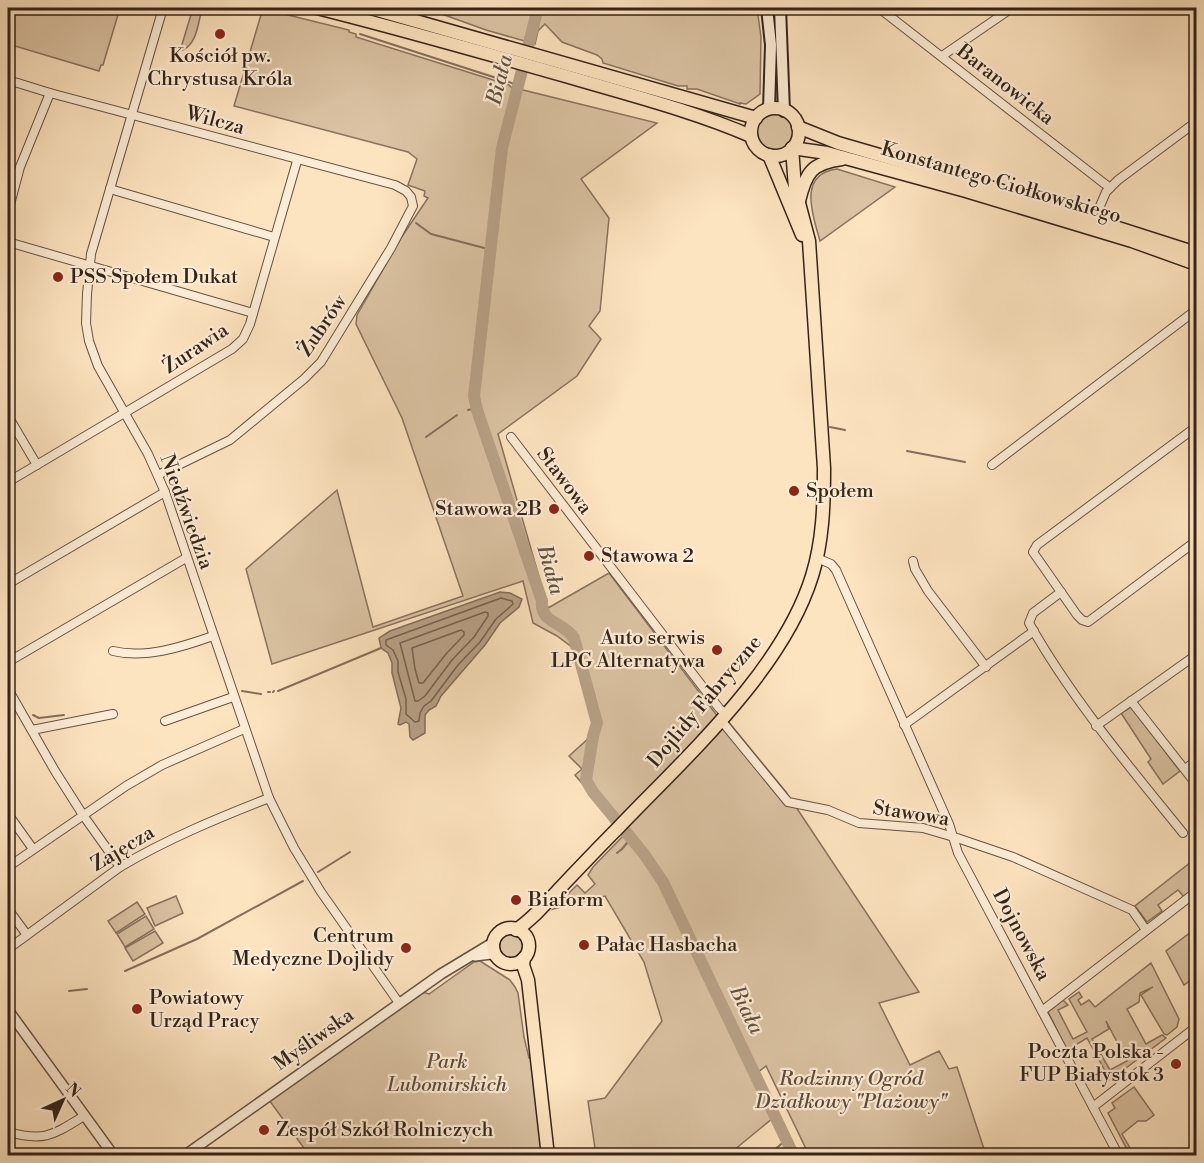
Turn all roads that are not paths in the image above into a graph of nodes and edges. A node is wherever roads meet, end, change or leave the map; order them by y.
1 (163, 8) edge
2 (317, 8) edge
3 (370, 8) edge
4 (767, 8) edge
5 (780, 8) edge
6 (879, 8) edge
7 (1012, 8) edge
8 (942, 56) junction
9 (520, 57) junction
10 (535, 61) junction
11 (8, 80) edge
12 (50, 93) junction
13 (769, 109) junction
14 (784, 111) junction
15 (132, 116) junction
16 (756, 118) junction
17 (1197, 122) edge
18 (798, 127) junction
19 (751, 136) junction
20 (792, 148) junction
21 (769, 155) junction
22 (843, 159) junction
23 (297, 160) junction
24 (1110, 188) junction
25 (110, 189) junction
26 (411, 197) joint
27 (799, 202) junction
28 (8, 212) edge
29 (1094, 220) junction
30 (274, 237) junction
31 (8, 242) edge
32 (1197, 253) edge
33 (810, 256) junction
34 (1197, 264) edge
35 (89, 266) junction
36 (1197, 310) edge
37 (253, 313) junction
38 (124, 412) junction
39 (8, 416) edge
40 (1197, 427) edge
41 (511, 437) dead end
42 (37, 465) junction
43 (992, 465) dead end
44 (158, 475) junction
45 (8, 482) edge
46 (165, 492) junction
47 (1197, 541) edge
48 (186, 558) junction
49 (817, 558) junction
50 (913, 561) dead end
51 (8, 584) edge
52 (1061, 592) junction
53 (1034, 631) junction
54 (213, 636) junction
55 (113, 651) dead end
56 (1197, 656) edge
57 (8, 662) edge
58 (986, 668) junction
59 (8, 689) edge
60 (233, 697) junction
61 (1131, 701) junction
62 (113, 714) dead end
63 (723, 717) junction
64 (165, 721) dead end
65 (904, 726) junction
66 (1096, 726) junction
67 (244, 729) junction
68 (32, 730) junction
69 (1197, 761) edge
70 (1185, 769) junction
71 (1197, 784) edge
72 (268, 798) junction
73 (8, 814) edge
74 (83, 815) junction
75 (1183, 833) dead end
76 (953, 837) junction
77 (33, 849) junction
78 (8, 867) edge
79 (120, 867) junction
80 (1197, 892) edge
81 (547, 902) junction
82 (8, 909) edge
83 (516, 930) junction
84 (1146, 930) junction
85 (27, 935) junction
86 (526, 939) junction
87 (494, 942) junction
88 (8, 949) edge
89 (496, 956) junction
90 (466, 957) junction
91 (524, 957) junction
92 (512, 964) junction
93 (528, 992) junction
94 (399, 1003) junction
95 (8, 1010) edge
96 (1042, 1011) junction
97 (1197, 1026) edge
98 (1094, 1107) junction
99 (84, 1116) junction
100 (8, 1132) edge
101 (114, 1155) edge
102 (184, 1155) edge
103 (548, 1155) edge
104 (1119, 1155) edge

1 - 15 street, Niedźwiedzia
2 - 9 main road
3 - 9 main road
4 - 13 main road
5 - 14 main road
6 - 8 street, Baranowicka
7 - 8 street
8 - 24 street, Baranowicka
9 - 10 main road
10 - 16 main road
10 - 19 main road
11 - 12 street, Wilcza
12 - 15 street, Wilcza
12 - 28 street
13 - 14 main road
13 - 16 main road
14 - 18 main road
15 - 23 street, Wilcza
15 - 25 street, Niedźwiedzia
16 - 19 main road
17 - 24 street
18 - 20 main road
18 - 29 main road, Konstantego Ciołkowskiego
19 - 21 main road
20 - 21 main road
20 - 22 main road, Konstantego Ciołkowskiego
20 - 27 main road
21 - 33 main road
22 - 27 main road
22 - 34 main road, Konstantego Ciołkowskiego
23 - 26 street, Wilcza
23 - 30 street, Żurawia
24 - 29 street
25 - 30 street
25 - 35 street, Niedźwiedzia
26 - 44 street, Żubrów
27 - 33 main road
29 - 32 main road, Konstantego Ciołkowskiego
30 - 37 street, Żurawia
31 - 35 street
33 - 49 main road, Dojlidy Fabryczne
35 - 37 street
35 - 38 street, Niedźwiedzia
36 - 43 street
37 - 38 street, Żurawia
38 - 42 street, Żurawia
38 - 44 street, Niedźwiedzia
39 - 42 street
40 - 52 street
41 - 63 street, Stawowa
42 - 45 street, Żurawia
44 - 46 street, Niedźwiedzia
46 - 48 street, Niedźwiedzia
46 - 51 street
47 - 52 street
48 - 54 street, Niedźwiedzia
48 - 57 street
49 - 63 main road, Dojlidy Fabryczne
49 - 65 street, Dojnowska
50 - 58 street
52 - 53 street
53 - 58 street
53 - 66 street
54 - 55 street
54 - 60 street, Niedźwiedzia
56 - 61 street
58 - 65 street
59 - 68 street
60 - 64 street
60 - 67 street, Niedźwiedzia
61 - 66 street
61 - 70 street
62 - 68 street
63 - 76 street, Stawowa
63 - 81 main road, Dojlidy Fabryczne
65 - 76 street, Dojnowska
66 - 75 street
67 - 72 street, Niedźwiedzia
67 - 74 street
68 - 74 street
69 - 70 street
70 - 71 street
72 - 79 street, Zajęcza
72 - 94 street, Niedźwiedzia
73 - 77 street
74 - 77 street
74 - 79 street
76 - 84 street, Stawowa
76 - 96 street, Dojnowska
77 - 78 street
79 - 85 street, Zajęcza
80 - 84 street
81 - 83 main road, Dojlidy Fabryczne
81 - 86 main road, Dojlidy Fabryczne
82 - 85 street
83 - 86 main road
83 - 87 main road
84 - 96 street
85 - 88 street, Zajęcza
86 - 91 main road
87 - 89 main road
87 - 90 street, Myśliwska
89 - 90 street
89 - 92 main road
90 - 94 street, Myśliwska
91 - 92 main road
91 - 93 main road
92 - 93 main road
93 - 103 main road
94 - 102 street, Myśliwska
95 - 99 street
96 - 98 street, Dojnowska
97 - 98 street
98 - 104 street, Dojnowska
99 - 100 street
99 - 101 street

